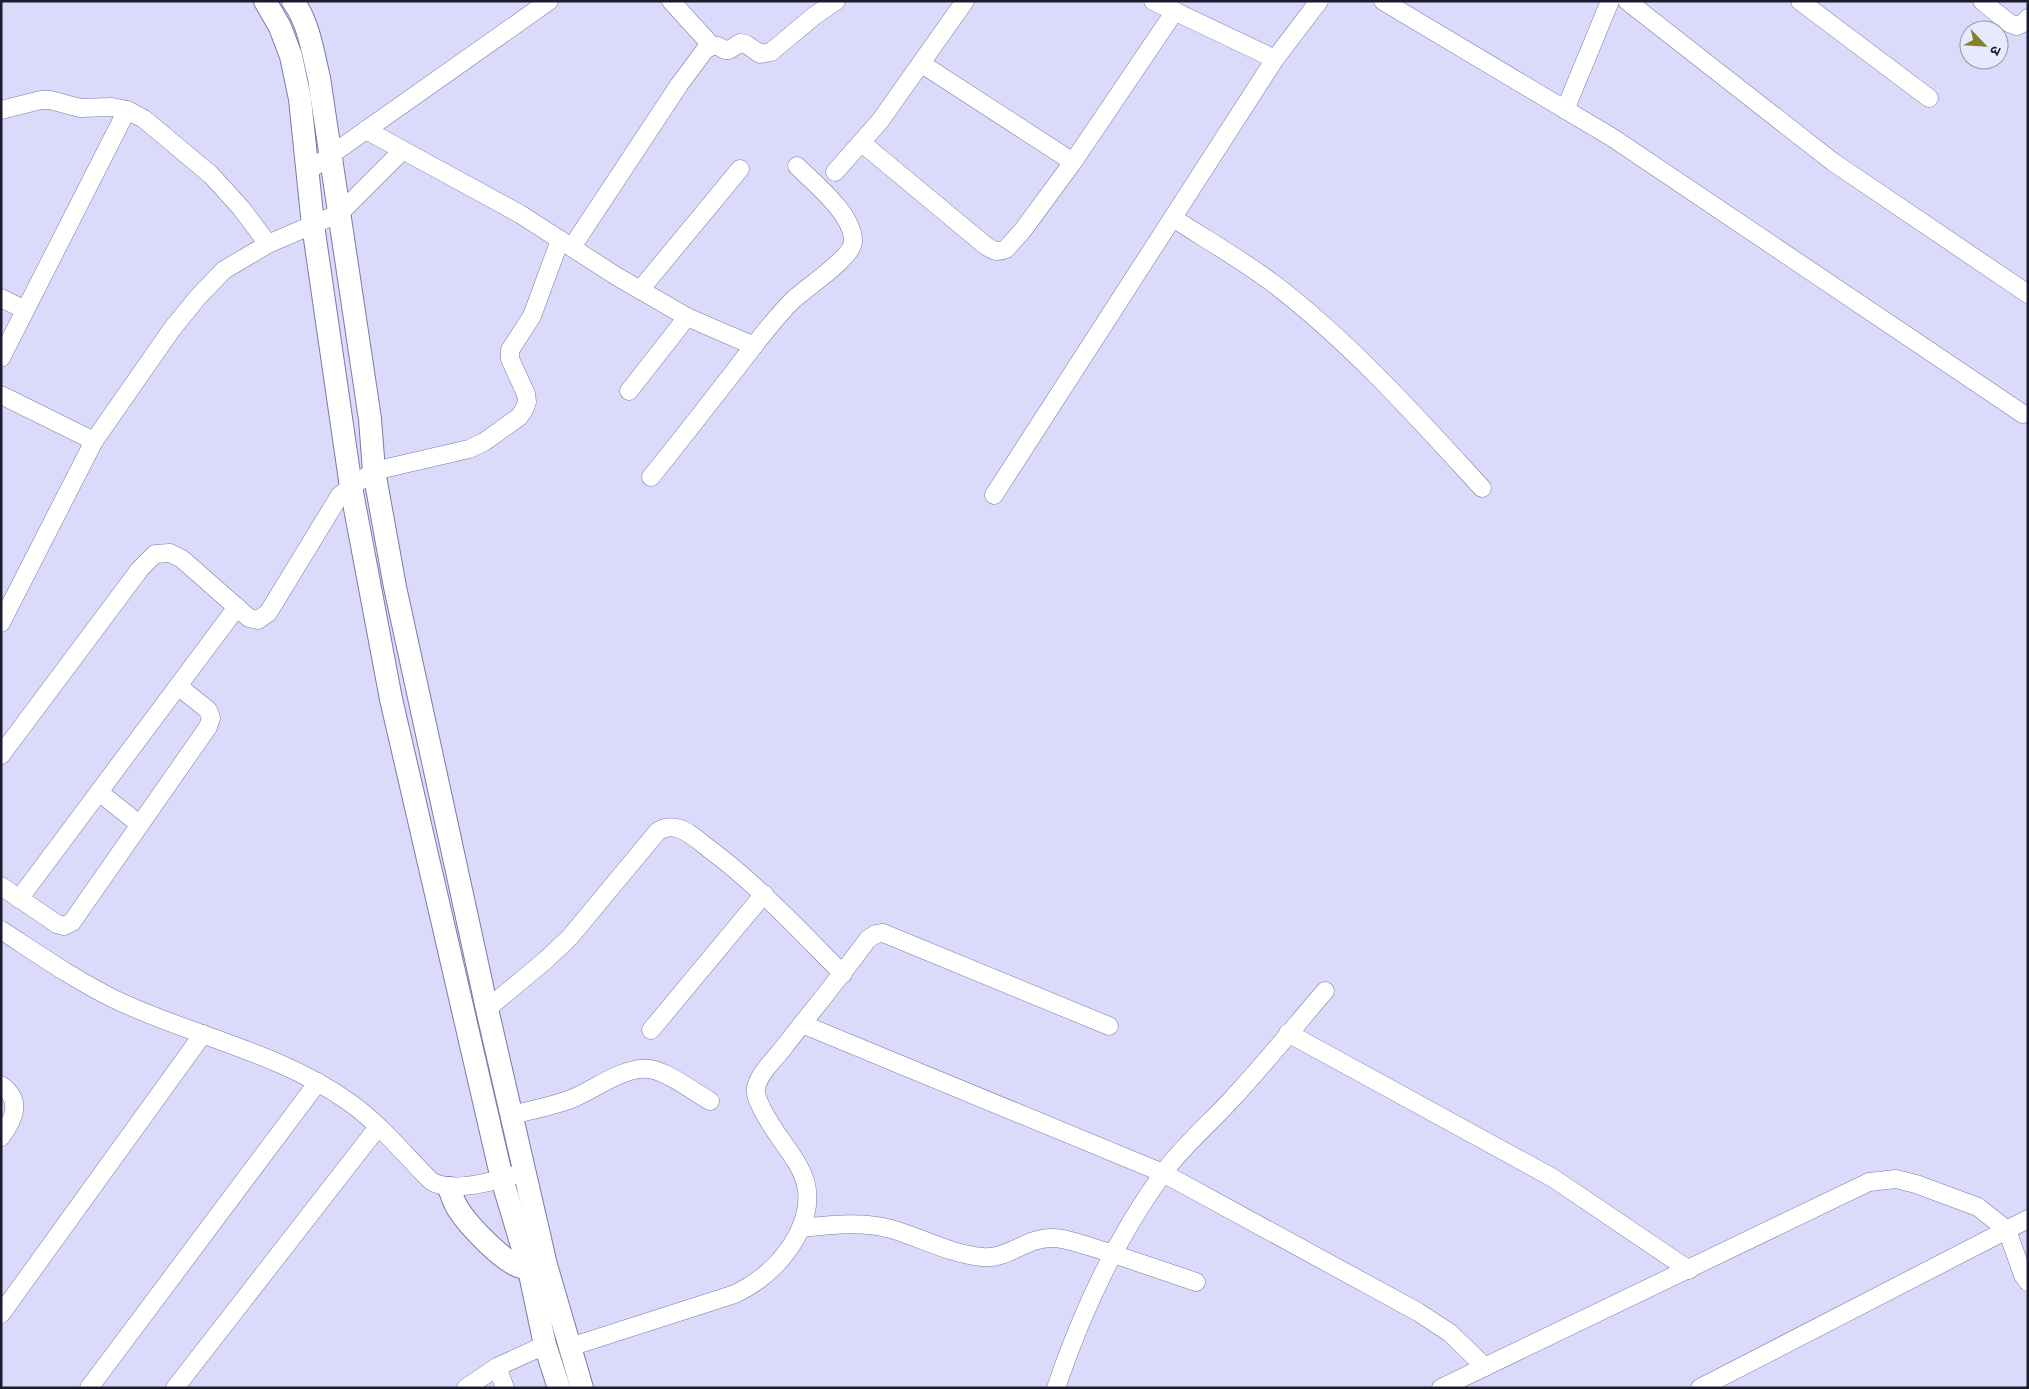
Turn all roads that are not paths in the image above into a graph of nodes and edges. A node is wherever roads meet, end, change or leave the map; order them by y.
1 (265, 1) edge
2 (293, 1) edge
3 (549, 1) edge
4 (671, 1) edge
5 (836, 1) edge
6 (965, 1) edge
7 (1153, 1) edge
8 (1319, 1) edge
9 (1383, 1) edge
10 (1610, 1) edge
11 (1626, 1) edge
12 (1800, 1) edge
13 (1982, 1) edge
14 (1176, 11) junction
15 (2028, 18) edge
16 (712, 46) junction
17 (1275, 59) junction
18 (922, 64) junction
19 (1928, 98) dead end
20 (1, 110) edge
21 (127, 110) junction
22 (1564, 110) junction
23 (366, 130) junction
24 (862, 143) junction
25 (403, 150) junction
26 (331, 155) junction
27 (1073, 162) junction
28 (797, 166) dead end
29 (740, 169) dead end
30 (308, 171) junction
31 (835, 172) dead end
32 (340, 214) junction
33 (1173, 218) junction
34 (313, 225) junction
35 (268, 244) junction
36 (566, 244) junction
37 (640, 290) junction
38 (2028, 294) edge
39 (1, 298) edge
40 (25, 310) junction
41 (687, 318) junction
42 (754, 346) junction
43 (1, 358) edge
44 (629, 391) dead end
45 (1, 395) edge
46 (2023, 414) dead end
47 (94, 441) junction
48 (374, 471) junction
49 (651, 477) dead end
50 (351, 487) junction
51 (1482, 488) dead end
52 (994, 495) dead end
53 (237, 607) junction
54 (1, 623) edge
55 (178, 686) junction
56 (1, 755) edge
57 (99, 792) junction
58 (140, 824) junction
59 (1, 886) edge
60 (764, 894) junction
61 (19, 899) junction
62 (2, 931) edge
63 (842, 974) junction
64 (1325, 991) dead end
65 (487, 1009) junction
66 (802, 1024) junction
67 (1109, 1026) dead end
68 (651, 1030) dead end
69 (1288, 1033) junction
70 (203, 1034) junction
71 (318, 1082) junction
72 (1, 1085) edge
73 (710, 1101) dead end
74 (512, 1115) junction
75 (378, 1127) junction
76 (1, 1137) edge
77 (525, 1172) junction
78 (1163, 1173) junction
79 (502, 1179) junction
80 (449, 1188) junction
81 (2028, 1219) edge
82 (801, 1228) junction
83 (2007, 1230) junction
84 (1113, 1253) junction
85 (537, 1267) junction
86 (1689, 1270) junction
87 (1196, 1282) dead end
88 (2028, 1282) edge
89 (1, 1314) edge
90 (546, 1345) junction
91 (570, 1348) junction
92 (497, 1367) junction
93 (1485, 1367) junction
94 (89, 1388) edge
95 (175, 1388) edge
96 (466, 1388) edge
97 (505, 1388) edge
98 (559, 1388) edge
99 (582, 1388) edge
100 (1056, 1388) edge
101 (1441, 1388) edge
102 (1700, 1388) edge

1 - 30 main road
2 - 26 main road
3 - 23 street
4 - 16 street
5 - 16 street
6 - 18 street
7 - 14 street
8 - 17 street
9 - 22 street
10 - 22 street
11 - 38 street
12 - 19 street
13 - 15 street
14 - 17 street
14 - 27 street
16 - 36 street
17 - 33 street
18 - 24 street
18 - 27 street
20 - 21 street
21 - 35 street
21 - 40 street
22 - 46 street
23 - 25 street
23 - 26 street
24 - 27 street
24 - 31 street
25 - 32 street
25 - 36 street
26 - 30 street
26 - 32 main road
28 - 42 street
29 - 37 street
30 - 34 main road
32 - 34 street
32 - 48 main road
33 - 51 street
33 - 52 street
34 - 35 street
34 - 50 main road
35 - 47 street
36 - 37 street
36 - 48 street
37 - 41 street
39 - 40 street
40 - 43 street
41 - 42 street
41 - 44 street
42 - 49 street
45 - 47 street
47 - 54 street
48 - 50 street
48 - 65 main road
50 - 53 street
50 - 79 main road
53 - 55 street
53 - 56 street
55 - 57 street
55 - 58 street
57 - 58 street
57 - 61 street
58 - 61 street
59 - 61 street
60 - 63 street
60 - 65 street
60 - 68 street
62 - 70 street
63 - 66 street
63 - 67 street
64 - 69 street
65 - 74 main road
66 - 78 street
66 - 82 street
69 - 78 street
69 - 86 street
70 - 71 street
70 - 89 street
71 - 75 street
71 - 94 street
72 - 76 street
73 - 74 street
74 - 77 main road
75 - 80 street
75 - 95 street
77 - 79 street
77 - 85 main road
78 - 84 street
78 - 93 street
79 - 80 street
79 - 85 main road
80 - 85 main road
81 - 83 street
82 - 84 street
82 - 91 street
83 - 86 street
83 - 88 street
83 - 102 street
84 - 87 street
84 - 100 street
85 - 90 main road
85 - 91 main road
86 - 93 street
90 - 92 street
90 - 98 main road
91 - 99 main road
92 - 96 street
92 - 97 street
93 - 101 street

